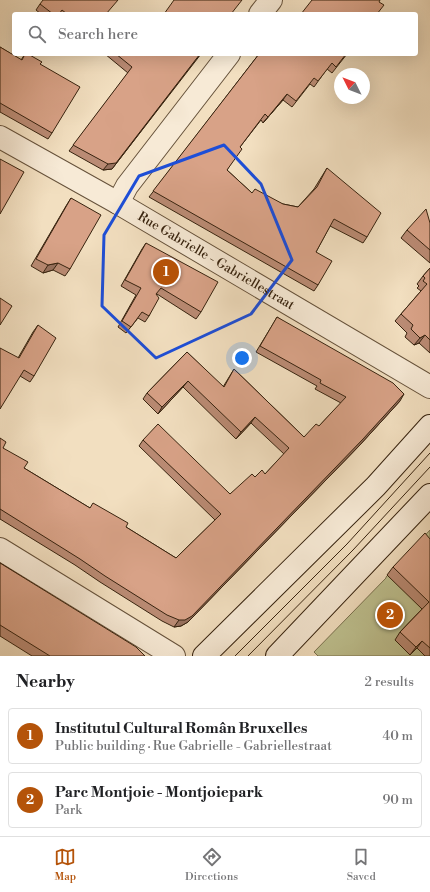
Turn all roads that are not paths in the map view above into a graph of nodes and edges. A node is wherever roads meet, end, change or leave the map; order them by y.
1 (271, 0) edge
2 (262, 12) edge
3 (228, 56) edge
4 (0, 137) edge
5 (118, 203) junction
6 (430, 387) edge
7 (430, 426) edge
8 (430, 495) edge
9 (0, 549) edge
10 (174, 656) edge
11 (204, 656) edge
12 (277, 656) edge

1 - 2 street
3 - 5 street
4 - 5 street, Rue Gabrielle - Gabriellestraat
5 - 6 street, Rue Gabrielle - Gabriellestraat
7 - 11 street
8 - 12 street
9 - 10 street

